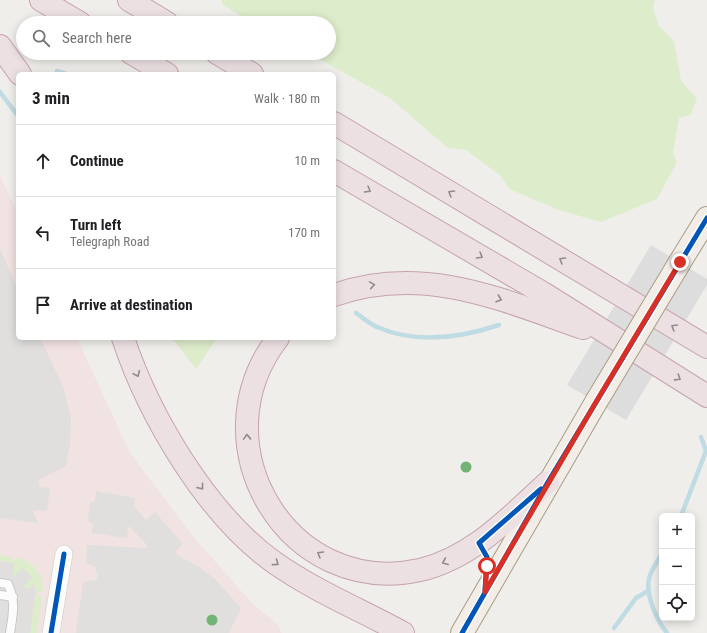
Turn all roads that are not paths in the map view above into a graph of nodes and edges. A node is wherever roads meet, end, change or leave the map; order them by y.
1 (41, 0) edge
2 (129, 0) edge
3 (68, 16) edge
4 (155, 16) edge
5 (0, 46) edge
6 (143, 60) edge
7 (229, 60) edge
8 (19, 72) edge
9 (164, 72) edge
10 (249, 72) edge
11 (336, 124) edge
12 (336, 172) edge
13 (707, 218) edge
14 (336, 294) edge
15 (124, 340) edge
16 (277, 340) edge
17 (622, 342) junction
18 (707, 347) edge
19 (707, 396) edge
20 (548, 482) junction
21 (64, 554) dead end
22 (0, 583) edge
23 (0, 595) edge
24 (13, 597) junction
25 (359, 609) junction
26 (10, 633) edge
27 (51, 633) edge
28 (379, 633) edge
29 (403, 633) edge
30 (462, 633) edge

1 - 3 highway
2 - 4 highway
5 - 8 highway
6 - 9 highway
7 - 10 highway
18 -> 11 highway
12 -> 17 highway
13 - 20 main road, bridge
14 -> 17 highway
15 -> 25 highway
20 -> 16 highway
17 -> 19 highway
20 - 30 main road
21 - 27 street
22 - 24 lane
23 - 24 lane
24 - 26 lane
25 - 28 highway
25 - 29 highway

